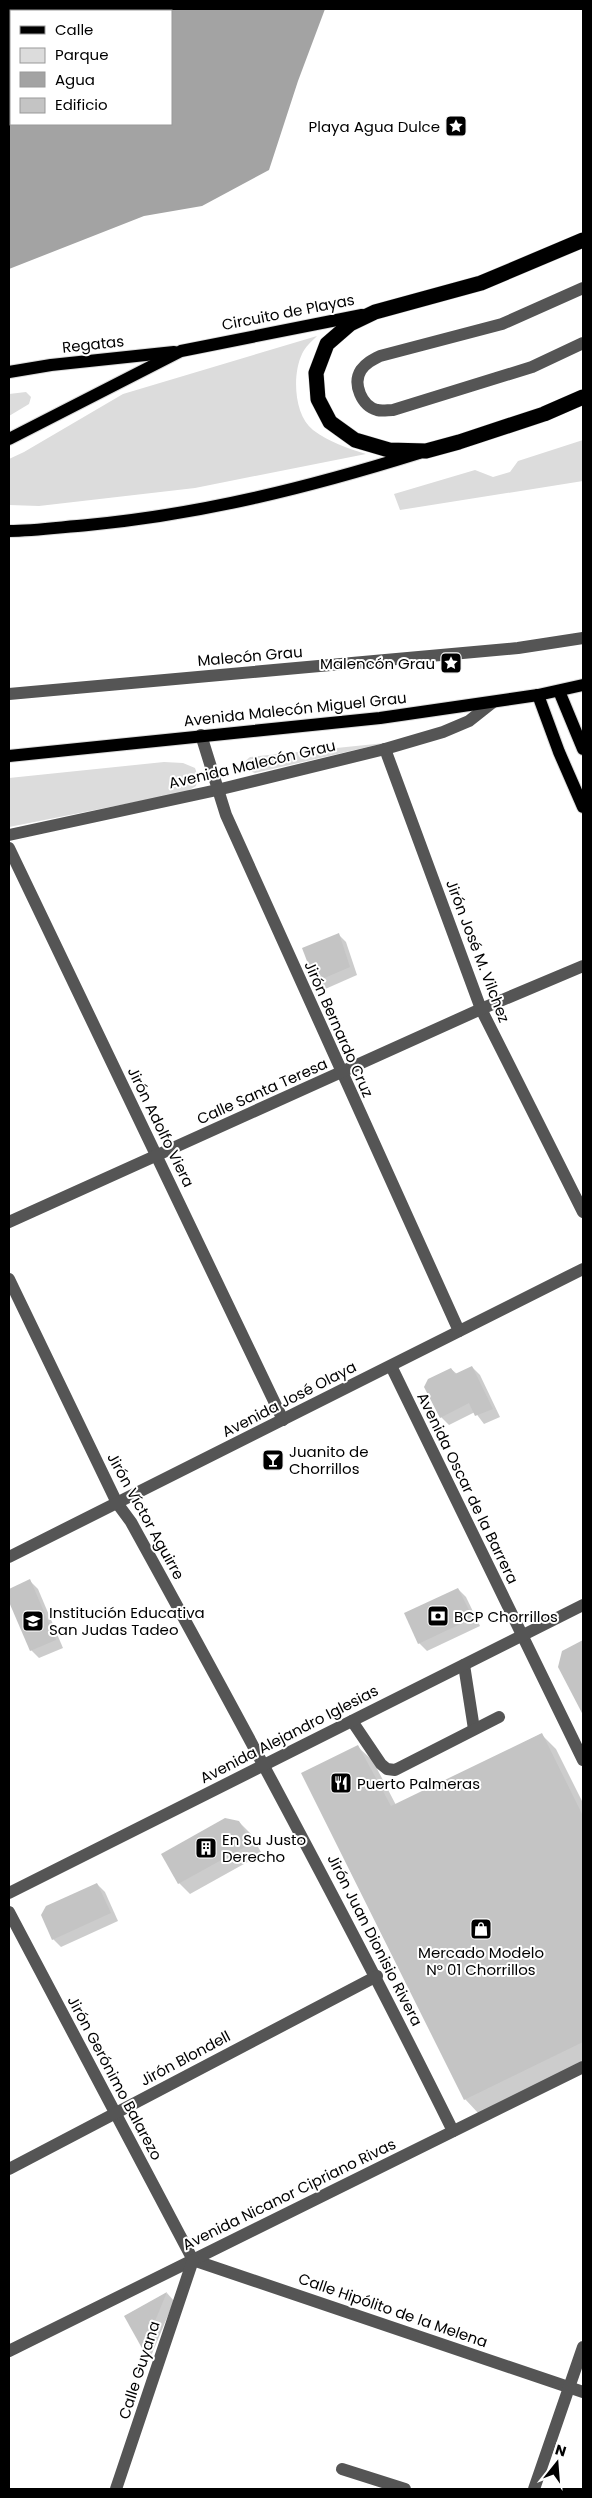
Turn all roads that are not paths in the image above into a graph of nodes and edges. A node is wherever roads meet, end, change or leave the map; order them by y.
1 (583, 240) edge
2 (583, 288) edge
3 (375, 312) junction
4 (583, 344) edge
5 (181, 352) junction
6 (9, 372) edge
7 (583, 397) edge
8 (9, 439) edge
9 (426, 451) junction
10 (9, 531) edge
11 (583, 638) edge
12 (583, 685) edge
13 (558, 691) junction
14 (9, 694) edge
15 (538, 695) junction
16 (493, 702) junction
17 (201, 735) junction
18 (385, 749) junction
19 (583, 749) edge
20 (9, 756) edge
21 (217, 790) junction
22 (583, 807) edge
23 (9, 835) edge
24 (9, 848) edge
25 (583, 966) edge
26 (481, 1009) junction
27 (341, 1074) junction
28 (157, 1155) junction
29 (583, 1212) edge
30 (9, 1222) edge
31 (583, 1269) edge
32 (9, 1279) edge
33 (459, 1331) junction
34 (391, 1366) junction
35 (283, 1420) junction
36 (117, 1503) junction
37 (9, 1557) edge
38 (583, 1605) edge
39 (522, 1636) junction
40 (464, 1665) junction
41 (499, 1718) dead end
42 (352, 1721) junction
43 (474, 1729) junction
44 (583, 1760) edge
45 (265, 1764) junction
46 (9, 1893) edge
47 (9, 1912) edge
48 (376, 1976) junction
49 (583, 2066) edge
50 (115, 2113) junction
51 (453, 2131) junction
52 (9, 2169) edge
53 (193, 2260) junction
54 (583, 2346) edge
55 (9, 2351) edge
56 (569, 2387) junction
57 (583, 2392) edge
58 (342, 2469) dead end
59 (116, 2489) edge
60 (405, 2489) edge
61 (534, 2489) edge

1 - 3 highway, Circuito de Playas
2 - 4 street
3 - 5 main road, Circuito de Playas
3 - 9 highway
5 - 6 main road, Regatas
5 - 8 main road, Circuito de Playas
7 - 9 highway
9 - 10 main road
11 - 14 street, Malecón Grau
12 - 13 main road, Avenida Malecón Miguel Grau
13 - 15 main road, Avenida Malecón Miguel Grau
13 - 19 main road
15 - 16 main road, Avenida Malecón Miguel Grau
15 - 22 main road
16 - 17 main road, Avenida Malecón Miguel Grau
16 - 18 street, Avenida Malecón Grau
17 - 20 main road, Avenida Malecón Miguel Grau
17 - 21 street, Jirón Bernardo Cruz
18 - 21 street, Avenida Malecón Grau
18 - 26 street, Jirón José M. Vilchez
21 - 23 street, Avenida Malecón Grau
21 - 27 street, Jirón Bernardo Cruz
24 - 28 street, Jirón Adolfo Viera
25 - 26 street, Calle Santa Teresa
26 - 27 street, Calle Santa Teresa
26 - 29 street, Jirón José M. Vilchez
27 - 28 street, Calle Santa Teresa
27 - 33 street, Jirón Bernardo Cruz
28 - 30 street, Calle Santa Teresa
28 - 35 street, Jirón Adolfo Viera
31 - 33 street, Avenida José Olaya
32 - 36 street, Jirón Víctor Aguirre
33 - 34 street, Avenida José Olaya
34 - 35 street, Avenida José Olaya
34 - 39 street, Avenida Oscar de la Barrera
35 - 36 street, Avenida José Olaya
36 - 37 street, Avenida José Olaya
36 - 45 street, Jirón Víctor Aguirre
38 - 39 street, Avenida Alejandro Iglesias
39 - 40 street, Avenida Alejandro Iglesias
39 - 44 street, Avenida Oscar de la Barrera
40 - 42 street, Avenida Alejandro Iglesias
40 - 43 street
41 - 43 street
42 - 43 street
42 - 45 street, Avenida Alejandro Iglesias
45 - 46 street, Avenida Alejandro Iglesias
45 - 48 street, Jirón Juan Dionisio Rivera
47 - 50 street, Jirón Gerónimo Balarezo
48 - 50 street, Jirón Blondell
48 - 51 street, Jirón Juan Dionisio Rivera
49 - 51 street, Avenida Nicanor Cipriano Rivas
50 - 52 street, Jirón Blondell
50 - 53 street, Jirón Gerónimo Balarezo
51 - 53 street, Avenida Nicanor Cipriano Rivas
53 - 55 street, Avenida Nicanor Cipriano Rivas
53 - 56 street, Calle Hipólito de la Melena
53 - 59 street, Calle Guyana
54 - 56 street
56 - 57 street, Calle Hipólito de la Melena
56 - 61 street
58 - 60 street

